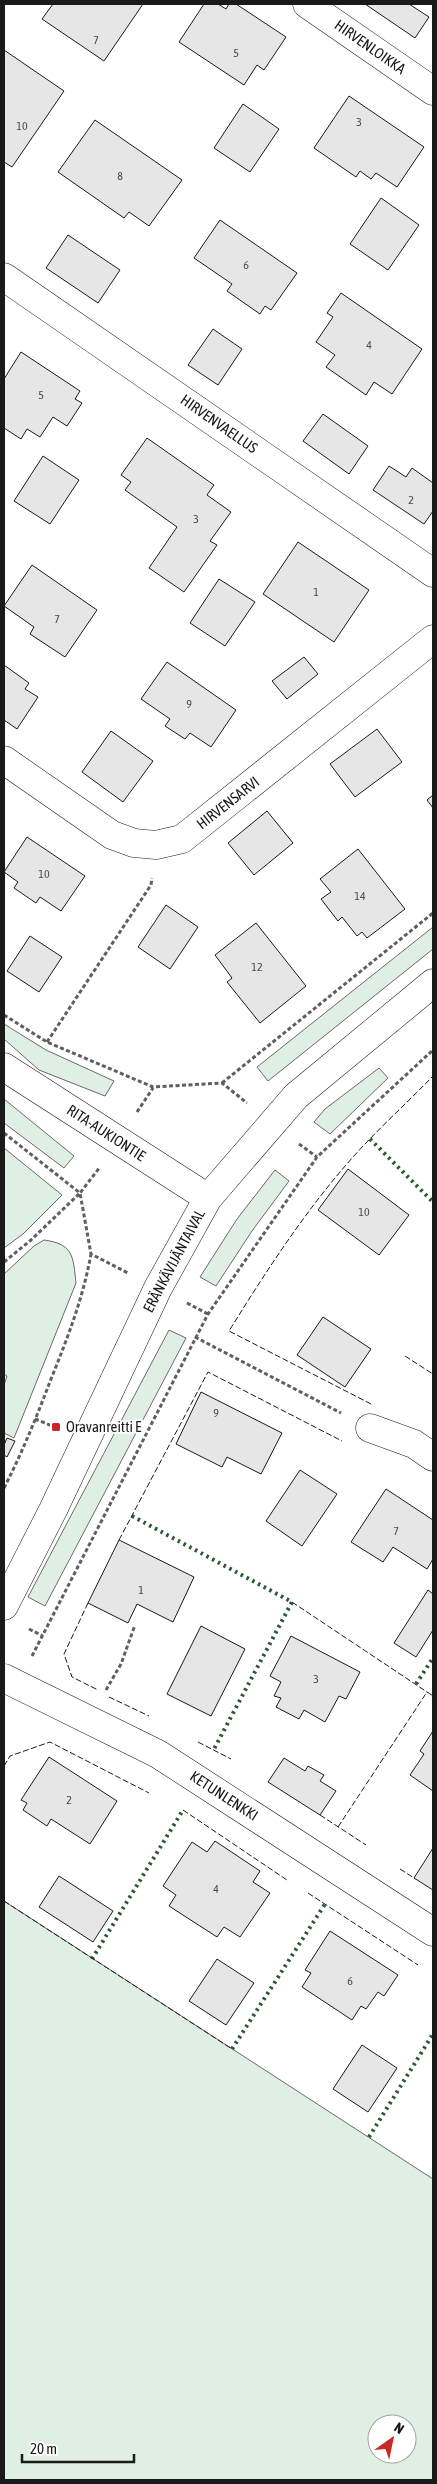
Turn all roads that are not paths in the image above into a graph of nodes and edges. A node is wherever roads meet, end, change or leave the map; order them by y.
1 (307, 4) edge
2 (433, 91) edge
3 (4, 276) edge
4 (433, 572) edge
5 (433, 639) edge
6 (4, 760) edge
7 (433, 984) edge
8 (4, 1067) edge
9 (208, 1198) junction
10 (370, 1428) road end
11 (433, 1457) edge
12 (4, 1606) edge
13 (10, 1682) edge
14 (433, 1932) edge

1 - 2 street, HIRVENLOIKKA
3 - 4 street, HIRVENVAELLUS
5 - 6 street, HIRVENSARVI
7 - 9 street, ERÄNKÄVIJÄNTAIVAL
8 - 9 street, RITA-AUKIONTIE
9 - 12 street, ERÄNKÄVIJÄNTAIVAL
10 - 11 street
13 - 14 street, KETUNLENKKI

